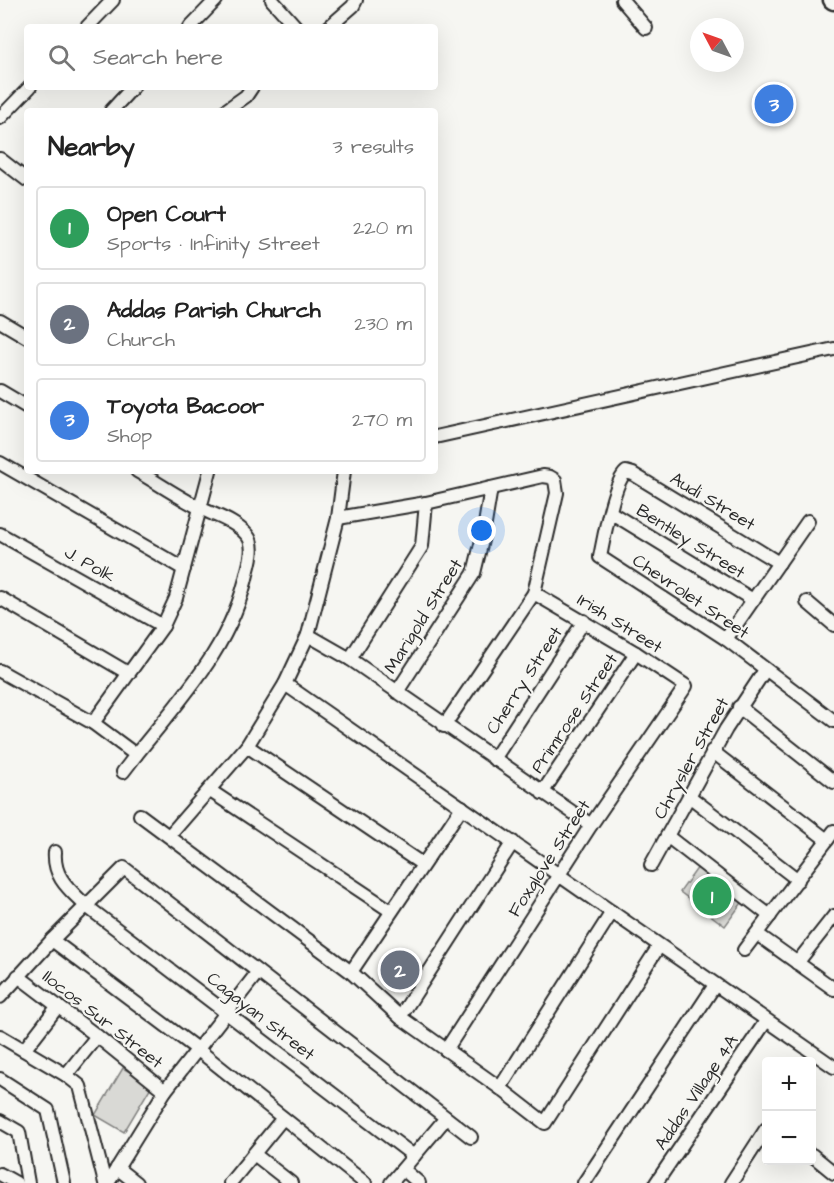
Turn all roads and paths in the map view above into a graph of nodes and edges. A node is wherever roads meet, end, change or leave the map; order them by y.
1 (113, 0) edge
2 (216, 0) edge
3 (272, 0) edge
4 (356, 0) edge
5 (622, 0) edge
6 (90, 24) edge
7 (196, 24) edge
8 (293, 24) edge
9 (332, 24) edge
10 (646, 28) dead end
11 (27, 90) edge
12 (131, 90) edge
13 (250, 90) edge
14 (114, 108) edge
15 (229, 108) edge
16 (0, 118) edge
17 (0, 159) edge
18 (24, 178) edge
19 (0, 321) edge
20 (24, 335) edge
21 (834, 348) edge
22 (0, 391) edge
23 (24, 404) edge
24 (438, 436) edge
25 (0, 463) edge
26 (626, 472) joint
27 (142, 474) edge
28 (209, 474) edge
29 (344, 474) edge
30 (491, 488) junction
31 (426, 502) junction
32 (200, 508) junction
33 (610, 512) junction
34 (338, 518) junction
35 (808, 521) dead end
36 (0, 534) edge
37 (779, 563) junction
38 (184, 569) junction
39 (534, 593) junction
40 (0, 598) edge
41 (753, 600) junction
42 (807, 602) dead end
43 (584, 621) junction
44 (834, 625) edge
45 (163, 626) junction
46 (308, 635) junction
47 (726, 639) junction
48 (636, 653) junction
49 (350, 659) junction
50 (765, 670) junction
51 (0, 671) edge
52 (128, 673) junction
53 (285, 684) junction
54 (686, 686) joint
55 (397, 692) junction
56 (739, 707) junction
57 (834, 722) edge
58 (93, 723) junction
59 (444, 726) junction
60 (247, 746) junction
61 (712, 751) junction
62 (136, 755) junction
63 (494, 759) junction
64 (123, 772) dead end
65 (834, 782) edge
66 (209, 790) junction
67 (542, 792) junction
68 (689, 796) junction
69 (462, 807) junction
70 (140, 815) dead end
71 (591, 825) junction
72 (169, 836) junction
73 (667, 836) junction
74 (831, 836) edge
75 (513, 842) junction
76 (55, 852) dead end
77 (422, 864) junction
78 (651, 865) dead end
79 (560, 875) junction
80 (798, 880) junction
81 (85, 905) junction
82 (391, 911) junction
83 (612, 912) junction
84 (770, 916) junction
85 (834, 916) edge
86 (757, 934) junction
87 (52, 940) junction
88 (660, 946) junction
89 (744, 950) dead end
90 (797, 963) junction
91 (258, 972) junction
92 (351, 972) junction
93 (18, 976) junction
94 (715, 986) junction
95 (834, 989) edge
96 (0, 997) edge
97 (58, 1006) junction
98 (226, 1012) junction
99 (400, 1017) junction
100 (766, 1022) junction
101 (0, 1036) edge
102 (97, 1036) junction
103 (197, 1049) junction
104 (24, 1050) junction
105 (446, 1050) junction
106 (812, 1057) edge
107 (816, 1059) edge
108 (834, 1067) edge
109 (66, 1075) junction
110 (0, 1079) edge
111 (500, 1088) junction
112 (165, 1091) junction
113 (283, 1118) junction
114 (446, 1118) junction
115 (0, 1120) edge
116 (762, 1135) edge
117 (471, 1137) dead end
118 (254, 1154) junction
119 (414, 1156) junction
120 (816, 1158) edge
121 (117, 1168) junction
122 (403, 1169) junction
123 (834, 1173) edge
124 (0, 1174) edge
125 (16, 1183) edge
126 (28, 1183) edge
127 (64, 1183) edge
128 (106, 1183) edge
129 (136, 1183) edge
130 (230, 1183) edge
131 (291, 1183) edge
132 (365, 1183) edge
133 (391, 1183) edge
134 (419, 1183) edge
135 (584, 1183) edge
136 (656, 1183) edge
137 (731, 1183) edge

1 - 6 street
2 - 7 street
3 - 8 street
4 - 9 street
5 - 10 street
11 - 16 street
12 - 14 street
13 - 15 street
17 - 18 street
19 - 20 street
21 - 24 street
22 - 23 street
25 - 38 street
26 - 33 street, Chevrolet Sreet
26 - 37 street, Audi Street
27 - 32 street
28 - 32 street
29 - 34 street
30 - 31 street
30 - 39 street
30 - 55 street, Marigold Street
31 - 34 street
31 - 49 street
32 - 38 street
32 - 62 street
33 - 41 street, Bentley Street
33 - 47 street, Chevrolet Sreet
34 - 46 street
35 - 37 street
36 - 45 street, J. Polk
37 - 41 street
38 - 45 street
39 - 43 street, Irish Street
39 - 59 street
40 - 52 street
41 - 47 street
42 - 44 street
43 - 48 street, Irish Street
43 - 63 street, Cherry Street
45 - 52 street
46 - 49 street
46 - 53 street
47 - 50 street, Chevrolet Sreet
48 - 54 street, Irish Street
48 - 67 street, Primrose Street
49 - 55 street
50 - 56 street, Chrysler Street
50 - 57 street, Chevrolet Sreet
51 - 58 street
52 - 58 street
53 - 60 street
53 - 69 street
54 - 71 street, Foxglove Street
55 - 59 street
56 - 61 street, Chrysler Street
56 - 65 street
58 - 62 street
59 - 63 street
60 - 66 street
60 - 77 street
61 - 68 street, Chrysler Street
61 - 74 street
62 - 64 street
63 - 67 street
66 - 72 street
66 - 82 street
67 - 71 street
68 - 73 street, Chrysler Street
68 - 80 street
69 - 75 street
69 - 77 street
70 - 72 street
71 - 79 street, Foxglove Street
72 - 92 street
73 - 78 street, Chrysler Street
73 - 84 street
74 - 80 street
75 - 79 street
75 - 99 street
76 - 81 street, Cagayan Street
77 - 82 street
79 - 83 street
79 - 105 street, Foxglove Street
80 - 84 street
81 - 87 street
81 - 91 street
81 - 98 street, Cagayan Street
82 - 92 street
83 - 88 street
83 - 111 street
84 - 86 street
85 - 90 street
86 - 89 street
86 - 90 street
87 - 93 street
87 - 103 street
88 - 94 street
88 - 111 street
90 - 95 street
91 - 98 street
91 - 114 street
92 - 99 street
93 - 96 street
93 - 97 street, Ilocos Sur Street
94 - 100 street
94 - 135 street
97 - 102 street, Ilocos Sur Street
97 - 104 street
98 - 103 street
98 - 119 street, Cagayan Street
99 - 105 street
100 - 106 street
100 - 136 street, Addas Village 4A
101 - 104 street
102 - 109 street
102 - 112 street, Ilocos Sur Street
103 - 112 street
103 - 113 street
104 - 109 street
105 - 111 street
107 - 108 street
109 - 128 street
110 - 127 street
112 - 121 street
113 - 118 street
113 - 132 street
114 - 117 street
114 - 119 street
115 - 126 street
116 - 137 street
118 - 130 street
118 - 131 street
119 - 122 street
120 - 123 street
121 - 128 street
121 - 129 street
122 - 133 street
122 - 134 street
124 - 125 street

